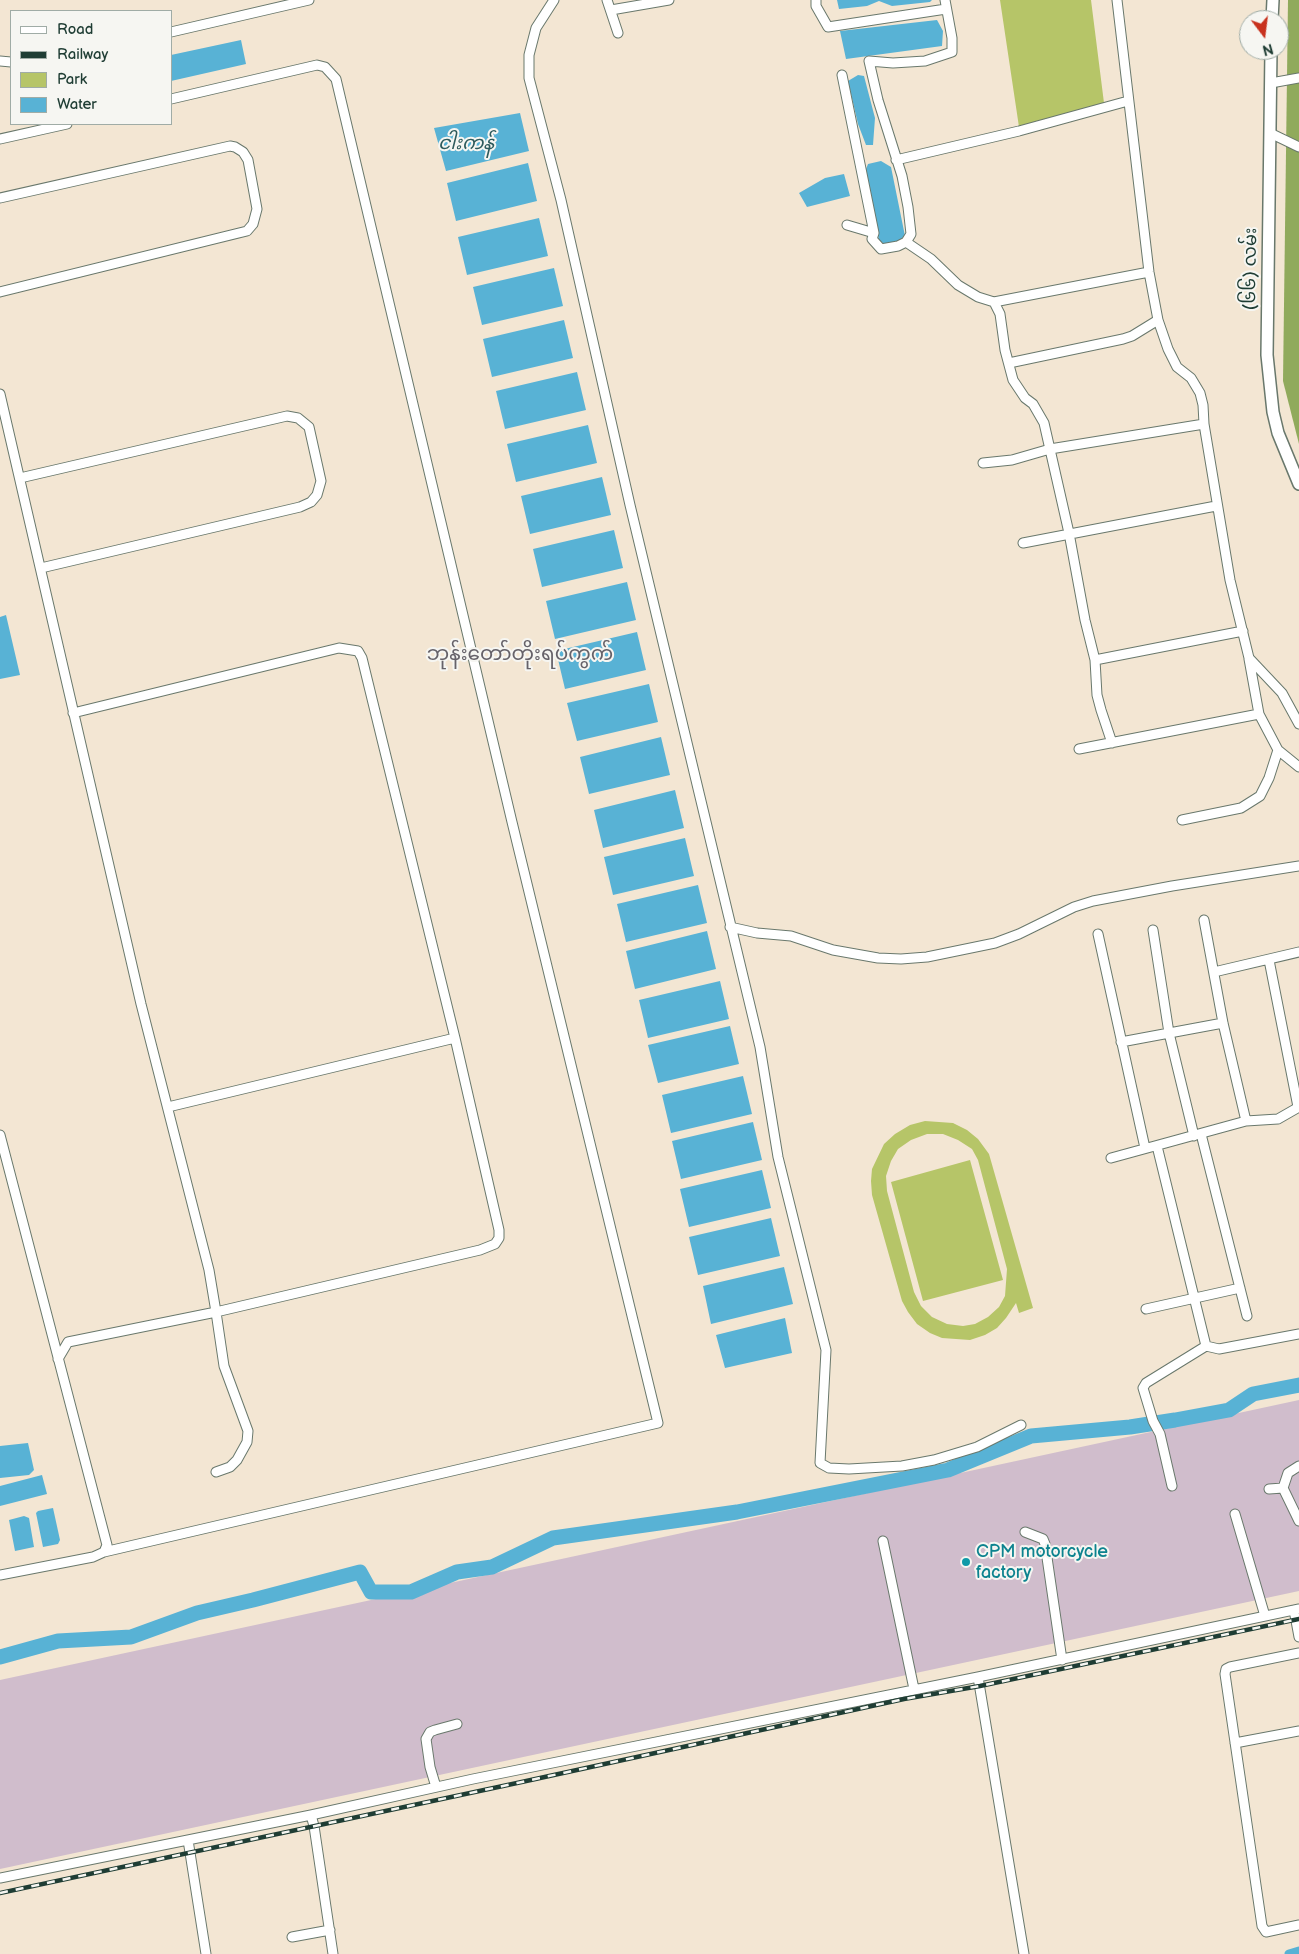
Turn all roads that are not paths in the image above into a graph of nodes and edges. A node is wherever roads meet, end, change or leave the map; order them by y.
1 (308, 0) edge
2 (554, 0) edge
3 (607, 0) edge
4 (668, 0) edge
5 (816, 0) edge
6 (1117, 0) edge
7 (946, 5) edge
8 (611, 10) junction
9 (172, 32) edge
10 (618, 33) dead end
11 (1271, 60) edge
12 (842, 75) dead end
13 (1299, 78) edge
14 (1271, 84) junction
15 (172, 99) edge
16 (1128, 101) junction
17 (63, 125) edge
18 (1270, 134) junction
19 (0, 139) edge
20 (1299, 147) edge
21 (896, 160) junction
22 (0, 198) edge
23 (847, 225) dead end
24 (874, 233) junction
25 (906, 242) junction
26 (1148, 272) junction
27 (0, 292) edge
28 (994, 302) junction
29 (1158, 320) junction
30 (1009, 363) junction
31 (0, 394) edge
32 (1204, 424) junction
33 (1050, 449) junction
34 (983, 463) dead end
35 (20, 478) junction
36 (1299, 484) edge
37 (1216, 506) junction
38 (1069, 534) junction
39 (1023, 543) dead end
40 (41, 568) junction
41 (1242, 631) junction
42 (1249, 658) junction
43 (1095, 660) junction
44 (73, 713) junction
45 (1258, 714) junction
46 (1299, 724) edge
47 (1112, 743) junction
48 (1079, 749) dead end
49 (1278, 750) junction
50 (1299, 767) edge
51 (1182, 820) dead end
52 (1299, 866) edge
53 (1204, 920) dead end
54 (730, 927) junction
55 (1153, 930) dead end
56 (1098, 934) dead end
57 (1299, 952) edge
58 (1269, 960) junction
59 (1214, 972) junction
60 (1223, 1023) junction
61 (1170, 1033) junction
62 (455, 1038) junction
63 (1121, 1042) junction
64 (168, 1107) junction
65 (1299, 1107) edge
66 (1246, 1121) junction
67 (0, 1135) edge
68 (1198, 1135) junction
69 (1157, 1146) junction
70 (1146, 1148) junction
71 (1111, 1158) dead end
72 (1240, 1288) junction
73 (1194, 1300) junction
74 (1146, 1309) dead end
75 (216, 1312) junction
76 (1247, 1316) dead end
77 (1299, 1334) edge
78 (1206, 1346) junction
79 (58, 1359) junction
80 (1021, 1425) dead end
81 (1299, 1466) edge
82 (216, 1472) dead end
83 (1172, 1486) dead end
84 (1283, 1488) junction
85 (1269, 1489) dead end
86 (1235, 1514) dead end
87 (1299, 1521) edge
88 (1025, 1532) dead end
89 (883, 1541) dead end
90 (104, 1552) junction
91 (0, 1575) edge
92 (1296, 1609) edge
93 (1265, 1616) junction
94 (1299, 1636) edge
95 (1299, 1653) edge
96 (1062, 1660) junction
97 (978, 1677) junction
98 (914, 1689) junction
99 (457, 1724) dead end
100 (1299, 1731) edge
101 (1235, 1744) junction
102 (436, 1787) junction
103 (311, 1815) junction
104 (188, 1840) junction
105 (0, 1878) edge
106 (1299, 1925) edge
107 (330, 1930) junction
108 (292, 1937) dead end
109 (206, 1954) edge
110 (333, 1954) edge
111 (1024, 1954) edge

1 - 9 street
2 - 54 street
3 - 8 street
4 - 8 street
5 - 7 street
6 - 16 street
7 - 21 street
8 - 10 street
11 - 14 street, (၆၆) လမ်း
12 - 24 street
13 - 14 street
14 - 18 street, (၆၆) လမ်း
15 - 90 street
16 - 21 street
16 - 26 street
17 - 19 street
18 - 20 street
18 - 36 street, (၆၆) လမ်း
21 - 25 street
22 - 27 street
23 - 24 street
24 - 25 street
25 - 28 street
26 - 28 street
26 - 29 street
28 - 30 street
29 - 30 street
29 - 32 street
30 - 33 street
31 - 35 street
32 - 33 street
32 - 37 street
33 - 34 street
33 - 38 street
35 - 40 street
35 - 40 street
37 - 38 street
37 - 41 street
38 - 39 street
38 - 43 street
40 - 44 street
41 - 42 street
41 - 43 street
42 - 45 street
42 - 46 street
43 - 47 street
44 - 62 street
44 - 64 street
45 - 47 street
45 - 49 street
47 - 48 street
49 - 50 street
49 - 51 street
52 - 54 street
53 - 59 street
54 - 80 street
55 - 61 street
56 - 63 street
57 - 58 street
58 - 59 street
58 - 65 street
59 - 60 street
60 - 61 street
60 - 66 street
61 - 63 street
61 - 68 street
62 - 64 street
62 - 75 street
63 - 70 street
64 - 75 street
65 - 66 street
66 - 68 street
67 - 79 street
68 - 69 street
68 - 72 street
69 - 70 street
69 - 73 street
70 - 71 street
72 - 73 street
72 - 76 street
73 - 74 street
73 - 78 street
75 - 79 street
75 - 82 street
77 - 78 street
78 - 83 street
79 - 90 street
81 - 84 street
84 - 85 street
84 - 87 street
86 - 93 street
88 - 96 street
89 - 98 street
90 - 91 street
92 - 93 street
92 - 94 street
93 - 96 street
95 - 101 street
96 - 97 street
97 - 98 street
97 - 111 street
98 - 102 street
99 - 102 street
100 - 101 street
101 - 106 street
102 - 103 street
103 - 104 street
103 - 107 street
104 - 105 street
104 - 109 street
107 - 108 street
107 - 110 street

